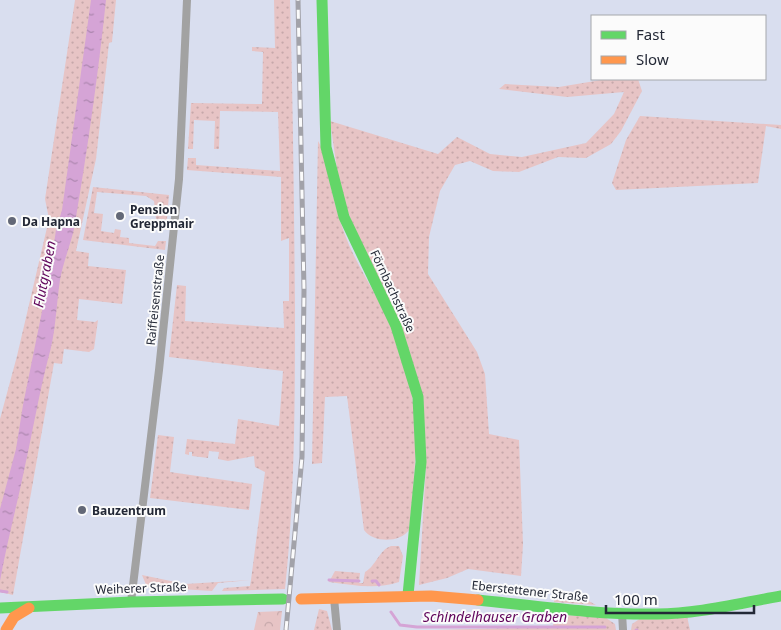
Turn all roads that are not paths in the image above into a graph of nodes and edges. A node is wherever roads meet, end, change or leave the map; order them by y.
1 (187, 0) edge
2 (322, 0) edge
3 (408, 595) junction
4 (781, 596) edge
5 (334, 598) junction
6 (283, 599) dead end
7 (301, 599) dead end
8 (130, 602) junction
9 (33, 606) junction
10 (4, 607) edge
11 (622, 613) junction
12 (6, 630) edge
13 (337, 630) edge
14 (623, 630) edge

1 - 8 street, Raiffeisenstraße
2 - 3 main road, Förnbachstraße
3 - 5 main road, Eberstettener Straße
3 - 11 main road, Eberstettener Straße
4 - 11 main road, Eberstettener Straße
5 - 7 main road
5 - 13 street
6 - 8 main road, Weiherer Straße
8 - 9 main road, Weiherer Straße
9 - 10 main road, Weiherer Straße
9 - 12 main road
11 - 14 street

